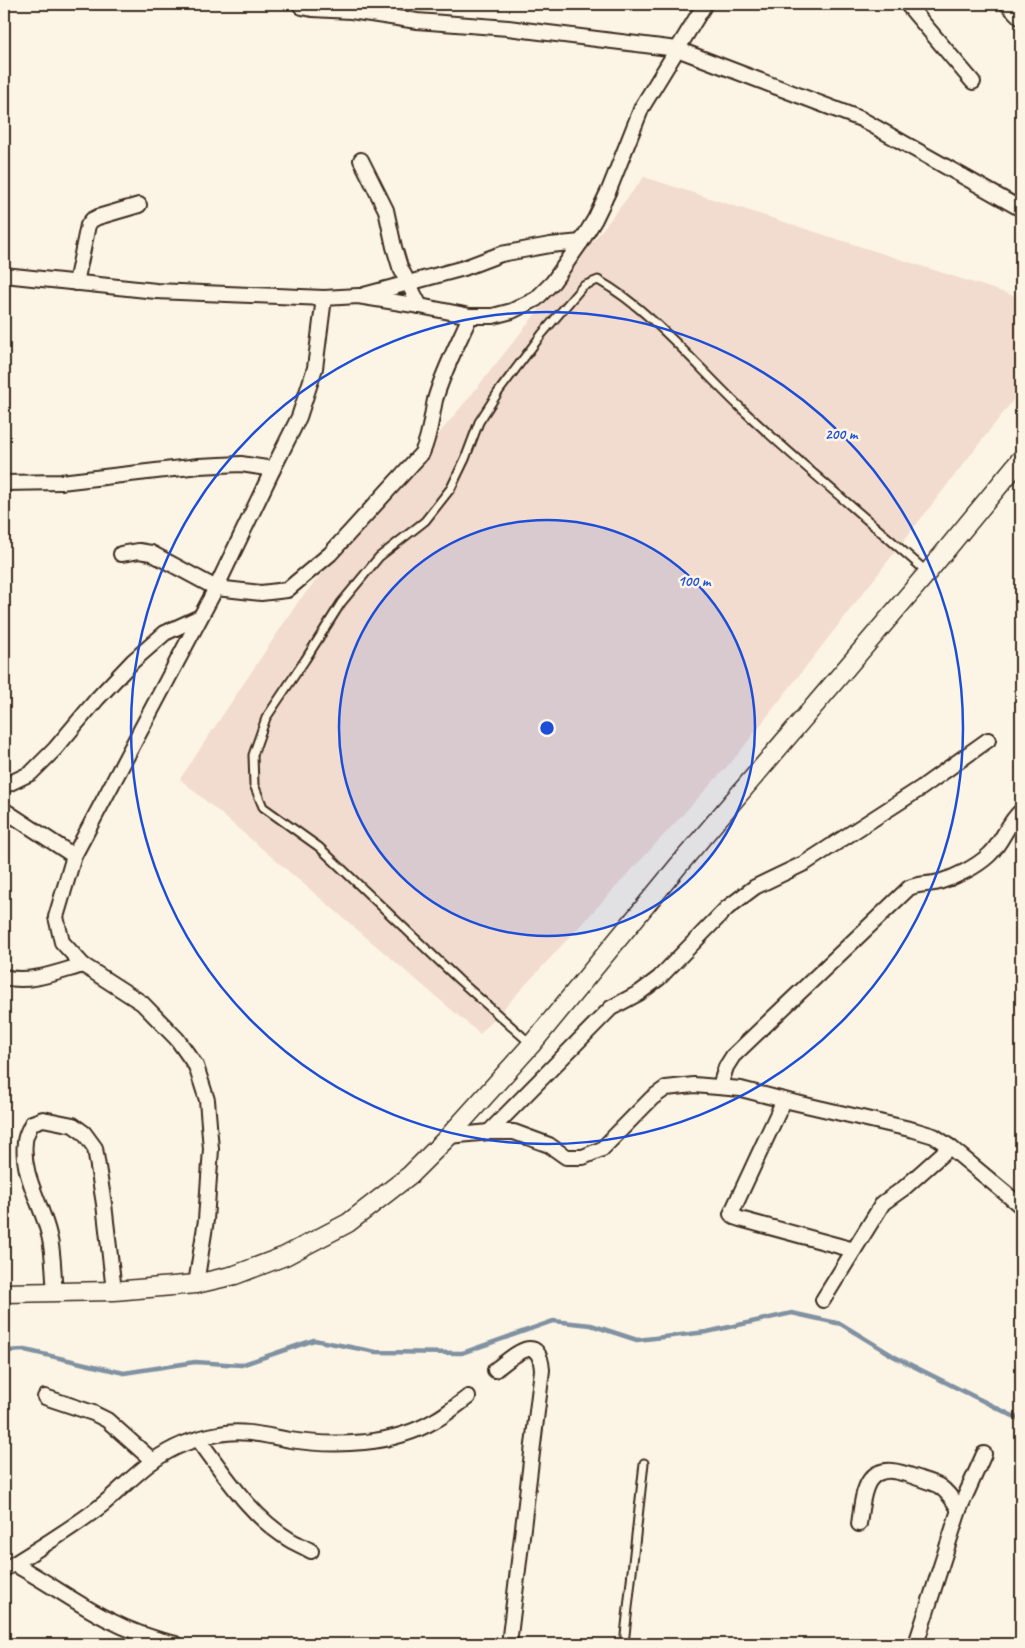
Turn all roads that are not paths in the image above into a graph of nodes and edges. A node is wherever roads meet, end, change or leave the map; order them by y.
1 (299, 4) edge
2 (705, 4) edge
3 (907, 4) edge
4 (1007, 4) edge
5 (1021, 18) edge
6 (677, 49) junction
7 (973, 82) dead end
8 (361, 160) dead end
9 (139, 205) dead end
10 (1021, 209) edge
11 (580, 242) junction
12 (4, 275) edge
13 (408, 282) junction
14 (76, 283) junction
15 (358, 296) junction
16 (324, 298) junction
17 (420, 306) junction
18 (470, 316) junction
19 (1021, 459) edge
20 (272, 469) junction
21 (4, 483) edge
22 (121, 554) dead end
23 (928, 572) junction
24 (216, 588) junction
25 (200, 617) junction
26 (988, 740) dead end
27 (4, 784) edge
28 (4, 810) edge
29 (1021, 811) edge
30 (74, 856) junction
31 (83, 966) junction
32 (4, 977) edge
33 (531, 1045) junction
34 (720, 1086) junction
35 (784, 1100) junction
36 (489, 1132) junction
37 (449, 1136) junction
38 (950, 1147) junction
39 (1021, 1206) edge
40 (854, 1250) junction
41 (196, 1284) junction
42 (114, 1291) junction
43 (4, 1293) edge
44 (55, 1293) junction
45 (823, 1300) dead end
46 (496, 1370) dead end
47 (44, 1397) dead end
48 (468, 1398) dead end
49 (198, 1439) junction
50 (984, 1454) dead end
51 (153, 1460) junction
52 (644, 1463) dead end
53 (959, 1510) junction
54 (859, 1524) dead end
55 (311, 1551) dead end
56 (9, 1567) edge
57 (176, 1644) edge
58 (508, 1644) edge
59 (624, 1644) edge
60 (916, 1644) edge

1 - 6 street
2 - 6 street
3 - 7 street
4 - 5 street
6 - 10 street
6 - 11 street
8 - 13 street
9 - 14 street
11 - 13 street
11 - 18 street
12 - 14 street
13 - 15 street
13 - 17 street
14 - 16 street
15 - 16 street
15 - 17 street
16 - 20 street
17 - 18 street
18 - 24 street
19 - 23 street
20 - 21 street
20 - 24 street
22 - 24 street
23 - 33 street
23 - 33 lane
24 - 25 street
25 - 27 street
25 - 30 street
26 - 36 street
28 - 30 street
29 - 34 street
30 - 31 street
31 - 32 street
31 - 41 street
33 - 37 street
34 - 35 street
34 - 36 street
35 - 38 street
35 - 40 street
36 - 37 street
37 - 41 street
38 - 39 street
38 - 40 street
40 - 45 street
41 - 42 street
42 - 44 street
42 - 44 street
43 - 44 street
46 - 58 street
47 - 51 street
48 - 49 street
49 - 51 street
49 - 55 street
50 - 53 street
51 - 56 street
52 - 59 lane
53 - 54 street
53 - 60 street
56 - 57 street

